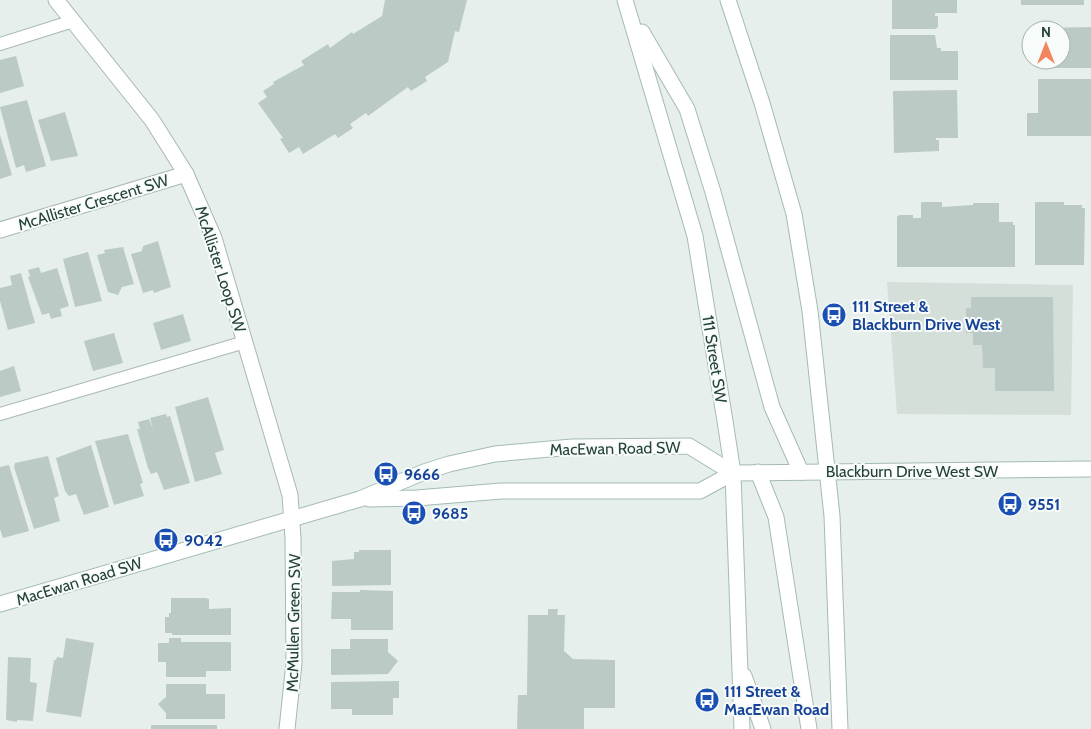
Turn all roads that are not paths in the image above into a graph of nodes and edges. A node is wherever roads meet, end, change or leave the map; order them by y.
1 (56, 0) edge
2 (728, 0) edge
3 (627, 6) edge
4 (73, 21) junction
5 (0, 44) edge
6 (186, 174) junction
7 (0, 230) edge
8 (245, 342) junction
9 (0, 414) edge
10 (1091, 469) edge
11 (758, 472) junction
12 (800, 472) junction
13 (828, 472) junction
14 (733, 473) junction
15 (360, 499) junction
16 (292, 517) junction
17 (0, 604) edge
18 (740, 665) junction
19 (288, 729) edge
20 (742, 729) edge
21 (763, 729) edge
22 (809, 729) edge
23 (840, 729) edge

1 - 4 street, McAllister Loop SW
2 - 13 street
3 - 12 street
3 - 14 street, 111 Street SW
4 - 5 lane
4 - 6 street, McAllister Loop SW
6 - 7 street, McAllister Crescent SW
6 - 8 street, McAllister Loop SW
8 - 9 lane
8 - 16 street, McAllister Loop SW
10 - 13 street, Blackburn Drive West SW
11 - 12 street, Blackburn Drive West SW
11 - 14 street, Blackburn Drive West SW
11 - 22 street
12 - 13 street, Blackburn Drive West SW
13 - 23 street
14 - 15 street, MacEwan Road SW
14 - 15 street, MacEwan Road SW
14 - 18 street, 111 Street SW
15 - 16 street, MacEwan Road SW
16 - 17 street, MacEwan Road SW
16 - 19 street, McMullen Green SW
18 - 20 street, 111 Street SW
18 - 21 street

